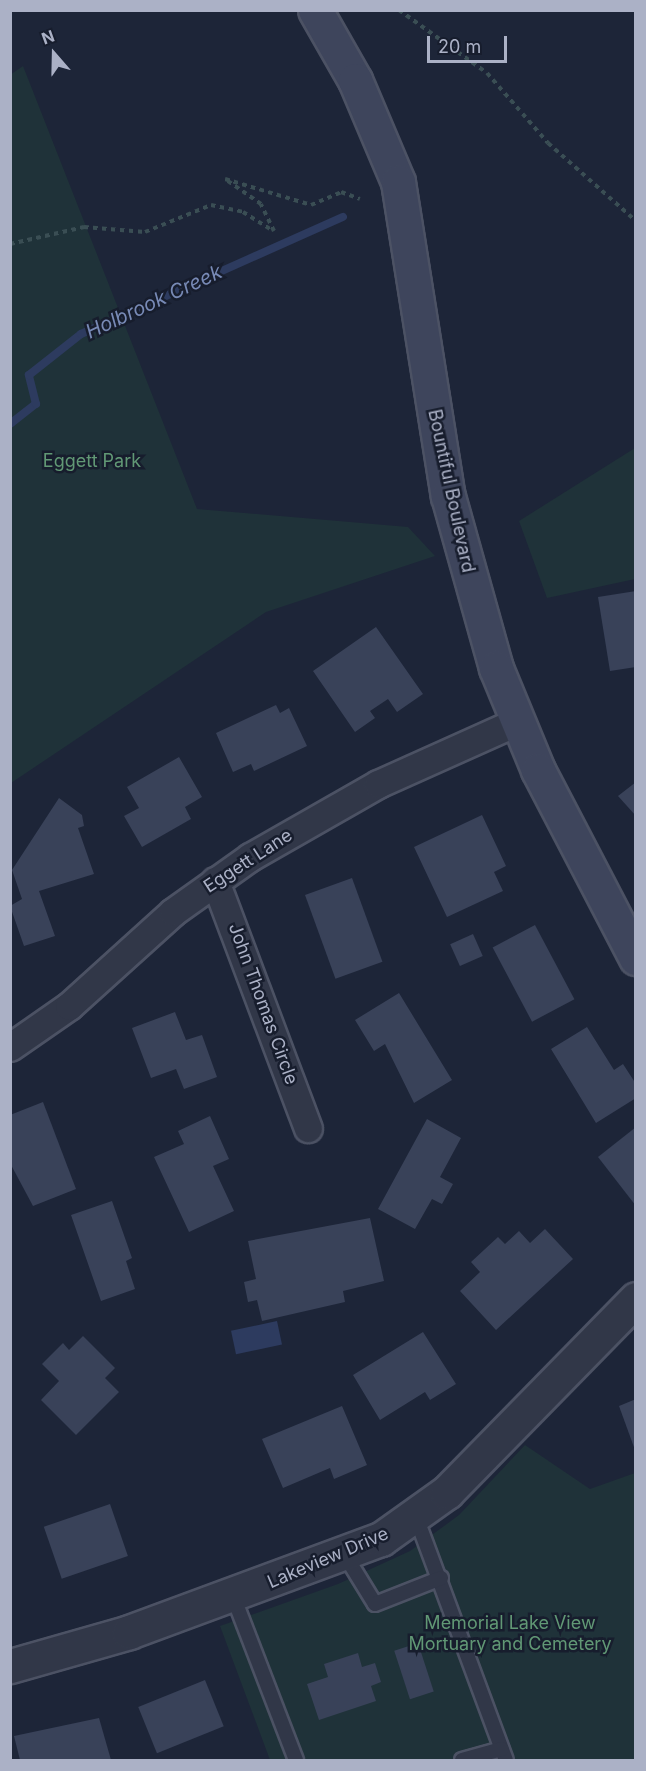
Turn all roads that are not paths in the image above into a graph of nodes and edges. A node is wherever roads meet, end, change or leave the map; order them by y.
1 (315, 10) edge
2 (516, 722) junction
3 (215, 881) junction
4 (636, 958) edge
5 (10, 1047) edge
6 (308, 1128) dead end
7 (636, 1299) edge
8 (416, 1517) junction
9 (345, 1555) junction
10 (441, 1578) junction
11 (233, 1596) junction
12 (10, 1666) edge
13 (504, 1755) edge
14 (296, 1761) edge
15 (462, 1761) edge

1 - 2 main road, Bountiful Boulevard
2 - 3 street, Eggett Lane
2 - 4 main road, Bountiful Boulevard
3 - 5 street, Eggett Lane
3 - 6 street, John Thomas Circle
7 - 8 street, Lakeview Drive
8 - 9 street, Lakeview Drive
8 - 10 lane
9 - 10 lane
9 - 11 street, Lakeview Drive
10 - 13 lane
11 - 12 street, Lakeview Drive
11 - 14 lane
13 - 15 lane

